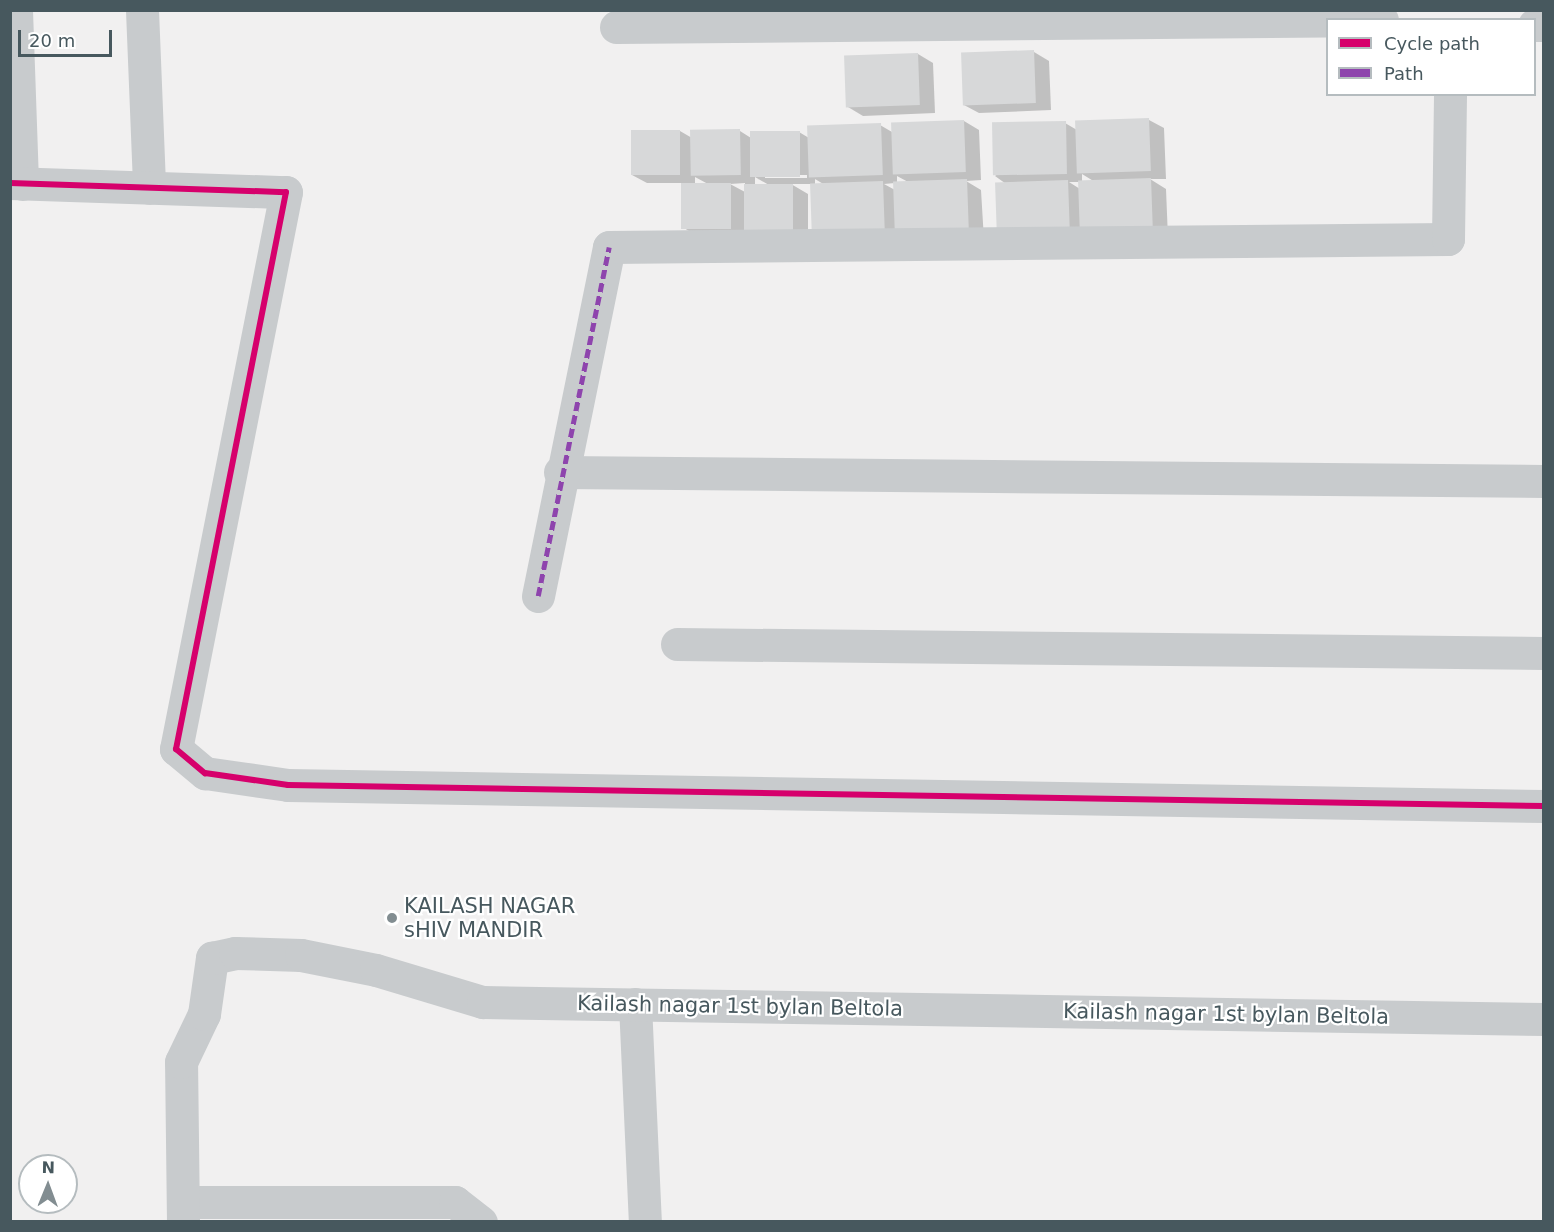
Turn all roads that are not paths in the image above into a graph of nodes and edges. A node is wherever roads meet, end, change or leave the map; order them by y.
1 (16, 10) edge
2 (142, 10) edge
3 (1326, 21) edge
4 (616, 27) dead end
5 (1450, 96) edge
6 (16, 184) edge
7 (149, 188) junction
8 (560, 472) junction
9 (1544, 481) edge
10 (538, 596) dead end
11 (677, 644) dead end
12 (1544, 653) edge
13 (1544, 806) edge
14 (635, 1004) junction
15 (1544, 1019) edge
16 (183, 1212) edge
17 (481, 1221) edge
18 (645, 1221) edge

1 - 6 street
2 - 7 street
3 - 4 street
5 - 8 street
6 - 7 street
7 - 13 street
8 - 9 street
8 - 10 street
11 - 12 street
14 - 15 street, Kailash nagar 1st bylan Beltola
14 - 16 street, Kailash nagar 1st bylan Beltola
14 - 18 street
16 - 17 street

